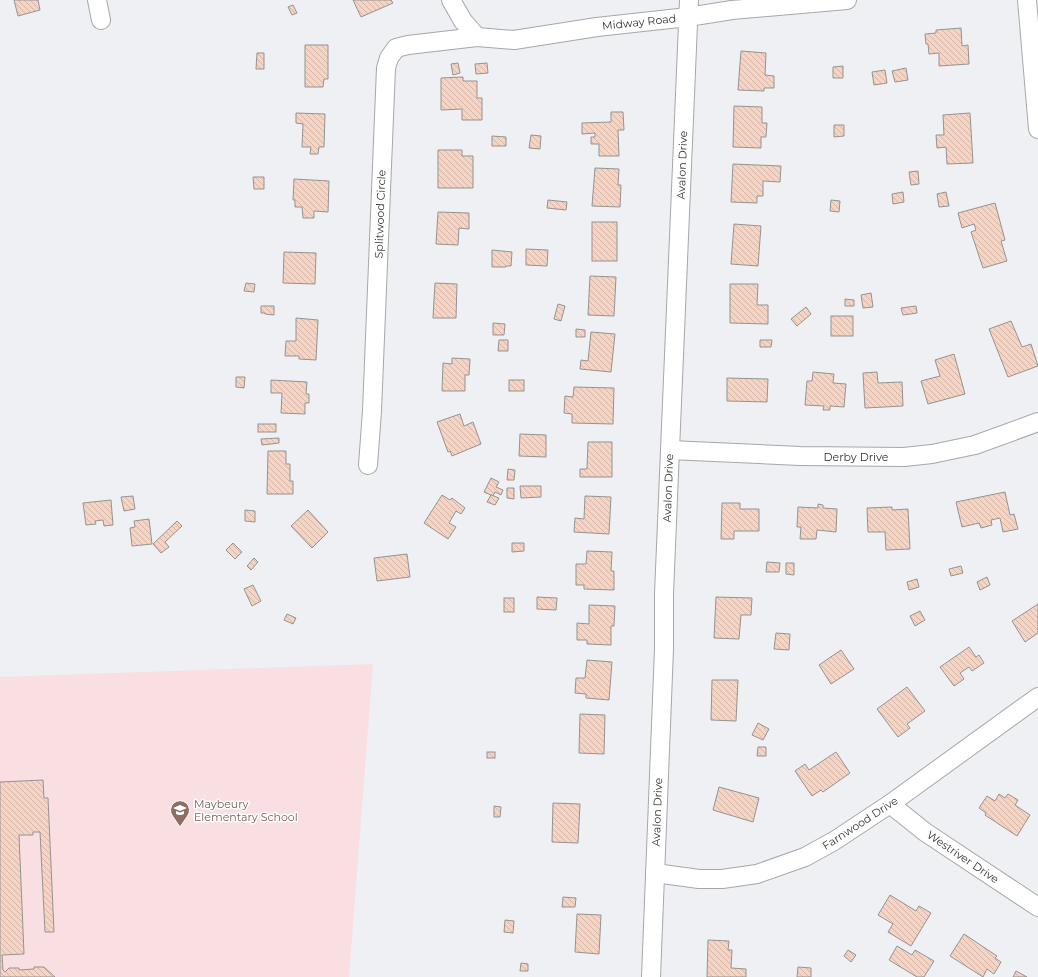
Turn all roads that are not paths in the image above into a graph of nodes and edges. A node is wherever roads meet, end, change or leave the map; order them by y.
1 (97, 0) edge
2 (451, 0) edge
3 (847, 0) edge
4 (1027, 0) edge
5 (689, 8) edge
6 (101, 20) dead end
7 (477, 37) junction
8 (1038, 129) edge
9 (1038, 422) edge
10 (670, 450) junction
11 (368, 465) dead end
12 (1038, 697) edge
13 (890, 804) junction
14 (655, 873) junction
15 (1038, 907) edge
16 (651, 977) edge

1 - 6 street
2 - 7 street
3 - 5 street, Midway Road
4 - 8 street
5 - 7 street, Midway Road
5 - 10 street, Avalon Drive
7 - 11 street, Splitwood Circle
9 - 10 street, Derby Drive
10 - 14 street, Avalon Drive
12 - 13 street, Farnwood Drive
13 - 14 street, Farnwood Drive
13 - 15 street, Westriver Drive
14 - 16 street, Avalon Drive

